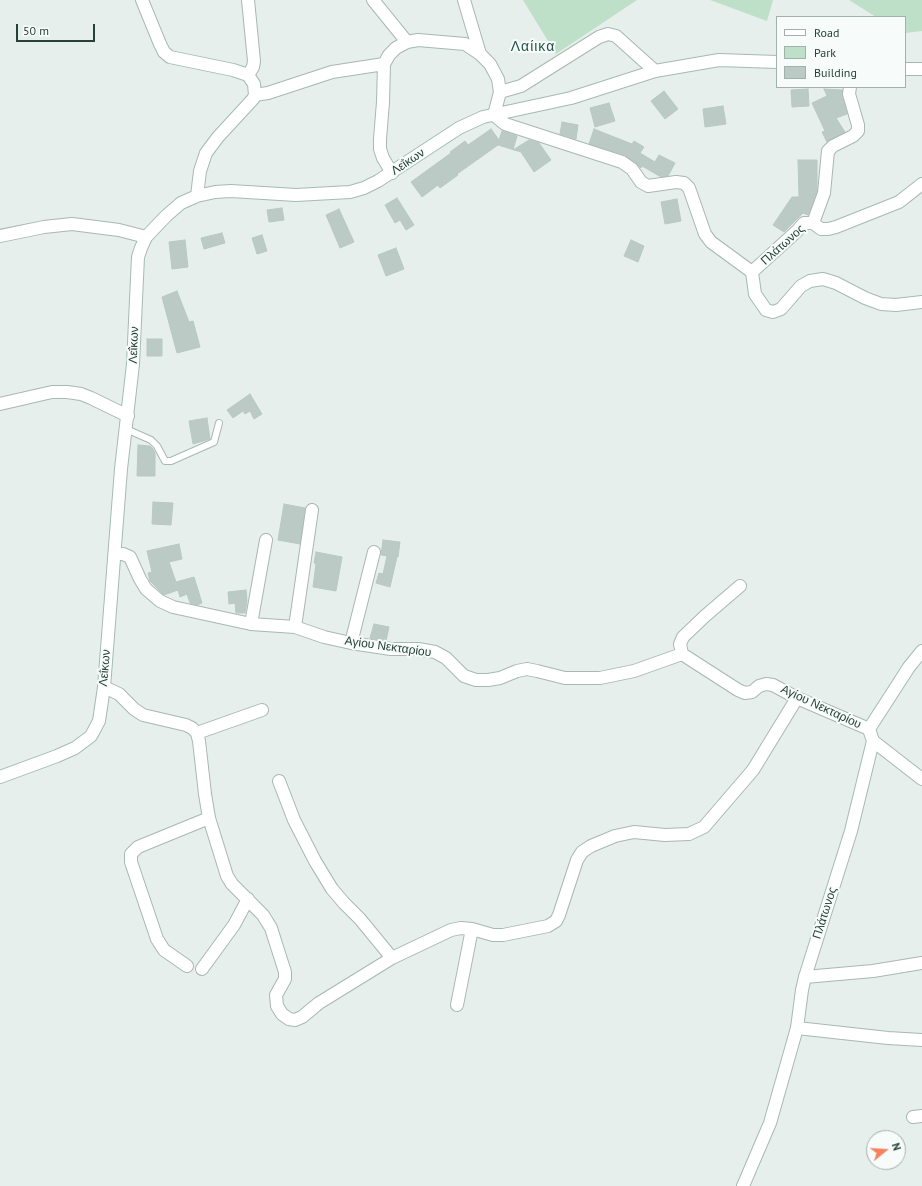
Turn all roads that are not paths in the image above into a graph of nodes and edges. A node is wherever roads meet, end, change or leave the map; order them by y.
1 (142, 0) edge
2 (248, 0) edge
3 (373, 0) edge
4 (464, 0) edge
5 (406, 42) junction
6 (480, 54) junction
7 (776, 62) edge
8 (384, 64) junction
9 (906, 69) edge
10 (922, 69) edge
11 (655, 71) junction
12 (248, 76) junction
13 (850, 88) edge
14 (500, 92) junction
15 (255, 95) junction
16 (494, 115) junction
17 (392, 173) junction
18 (922, 184) edge
19 (197, 196) junction
20 (813, 223) junction
21 (0, 236) edge
22 (146, 237) junction
23 (752, 272) junction
24 (922, 302) edge
25 (0, 404) edge
26 (128, 416) junction
27 (219, 423) dead end
28 (126, 429) junction
29 (312, 510) dead end
30 (266, 540) dead end
31 (374, 552) dead end
32 (115, 554) junction
33 (740, 586) dead end
34 (251, 624) junction
35 (295, 627) junction
36 (351, 643) junction
37 (922, 650) edge
38 (682, 654) junction
39 (104, 687) junction
40 (797, 698) junction
41 (262, 710) dead end
42 (197, 733) junction
43 (871, 735) junction
44 (0, 777) edge
45 (922, 779) edge
46 (279, 781) dead end
47 (209, 818) junction
48 (248, 899) junction
49 (472, 928) junction
50 (392, 958) junction
51 (922, 963) edge
52 (188, 966) dead end
53 (202, 969) dead end
54 (805, 977) junction
55 (457, 1005) dead end
56 (798, 1028) junction
57 (922, 1040) edge
58 (743, 1186) edge

1 - 12 street
2 - 12 street
3 - 5 street
4 - 6 street
5 - 6 street
5 - 8 street
6 - 14 street
7 - 11 street, Λεΐκων
8 - 15 street
8 - 17 street
9 - 10 street
11 - 14 street
11 - 16 street, Λεΐκων
12 - 15 street
13 - 20 street
14 - 16 street
15 - 19 street
16 - 17 street, Λεΐκων
16 - 23 street
17 - 19 street, Λεΐκων
18 - 20 street, Πλάτωνος
19 - 22 street, Λεΐκων
20 - 23 street, Πλάτωνος
21 - 22 street
22 - 26 street, Λεΐκων
23 - 24 street, Πλάτωνος
25 - 26 street
26 - 28 street, Λεΐκων
27 - 28 lane
28 - 32 street, Λεΐκων
29 - 35 street
30 - 34 street
31 - 36 street
32 - 34 street, Αγίου Νεκταρίου
32 - 39 street, Λεΐκων
33 - 38 street
34 - 35 street, Αγίου Νεκταρίου
35 - 36 street, Αγίου Νεκταρίου
36 - 38 street, Αγίου Νεκταρίου
37 - 43 street, Πλάτωνος
38 - 40 street, Αγίου Νεκταρίου
39 - 42 street
39 - 44 street, Λεΐκων
40 - 43 street, Αγίου Νεκταρίου
40 - 49 street
41 - 42 street
42 - 47 street
43 - 45 street, Αγίου Νεκταρίου
43 - 54 street, Πλάτωνος
46 - 50 street
47 - 48 street
47 - 52 street
48 - 50 street
48 - 53 street
49 - 50 street
49 - 55 street
51 - 54 street
54 - 56 street, Πλάτωνος
56 - 57 street
56 - 58 street, Πλάτωνος

